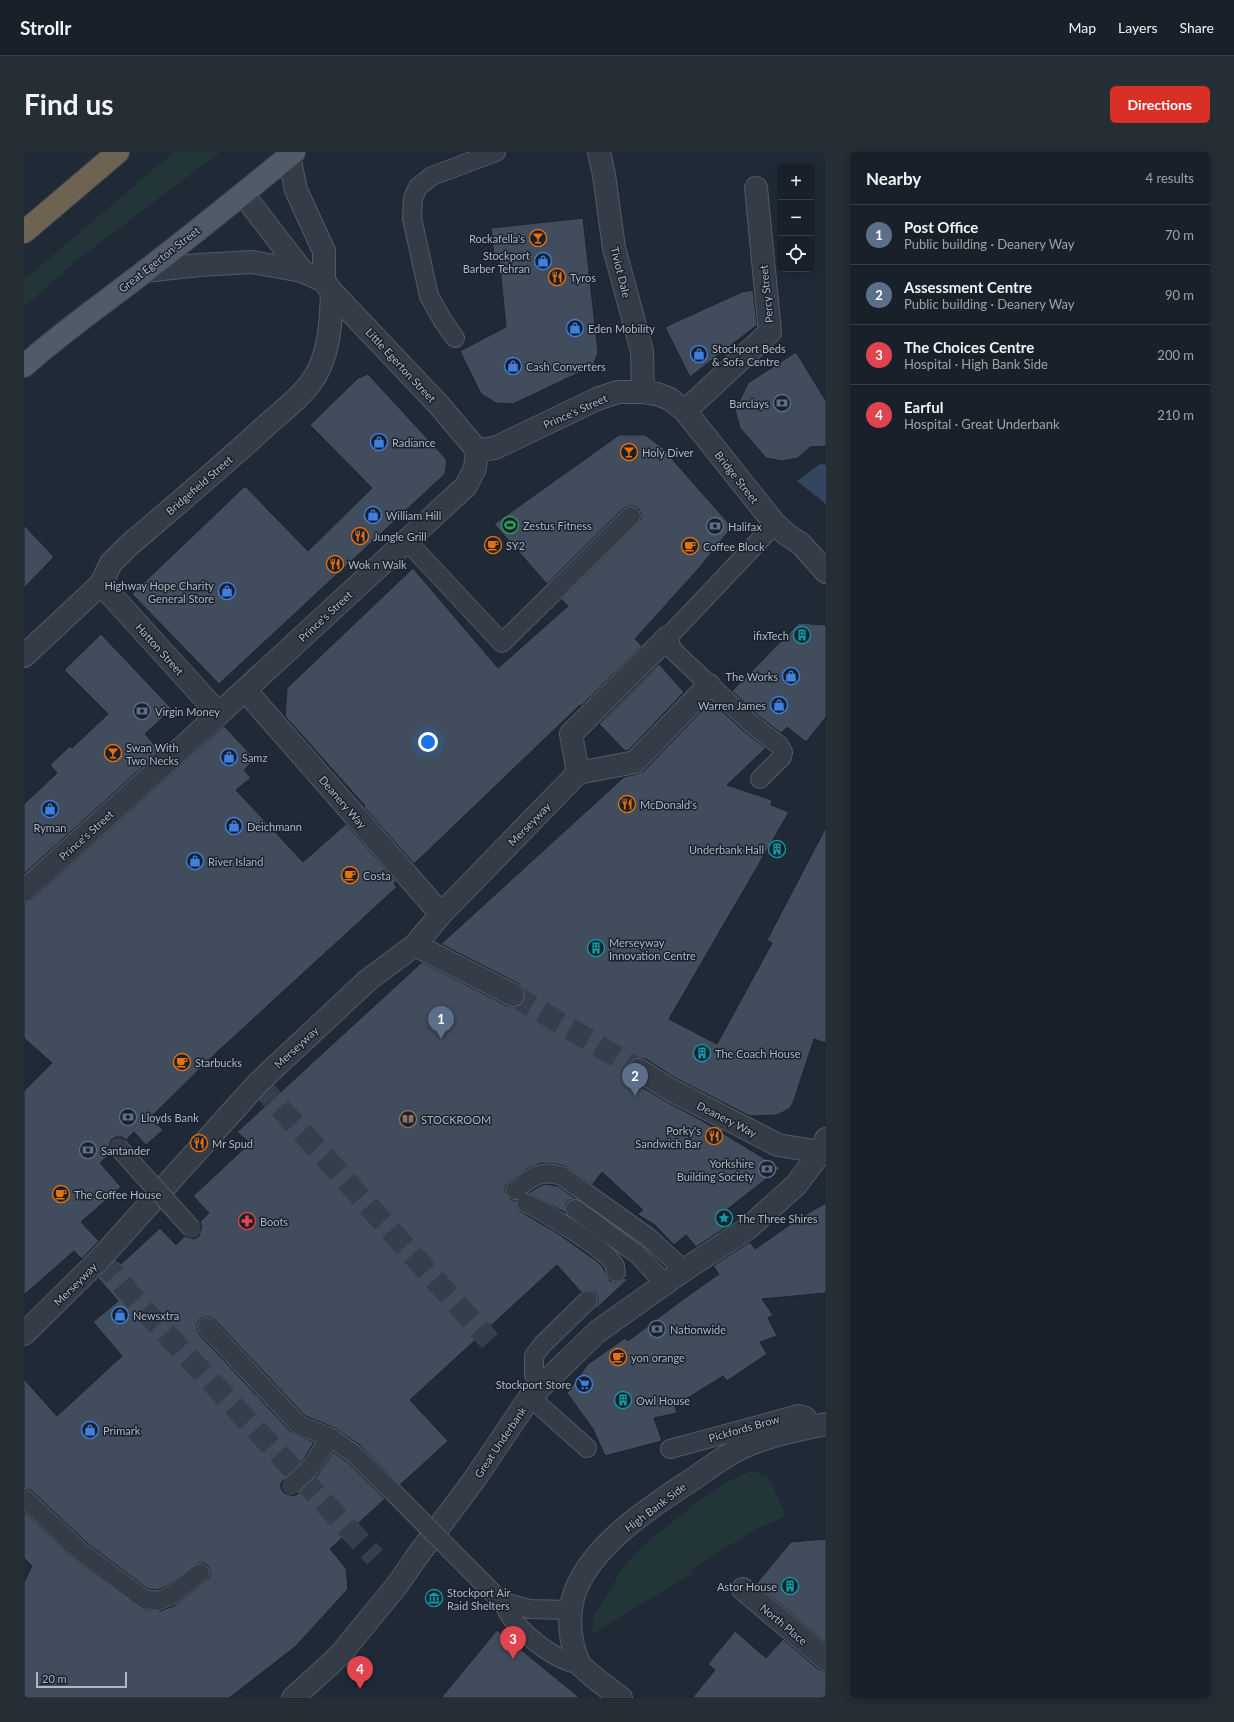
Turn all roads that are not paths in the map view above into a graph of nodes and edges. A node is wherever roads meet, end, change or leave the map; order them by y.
1 (118, 152) edge
2 (496, 152) edge
3 (599, 152) edge
4 (292, 154) edge
5 (756, 188) dead end
6 (243, 194) junction
7 (24, 232) edge
8 (145, 271) junction
9 (302, 271) junction
10 (328, 286) junction
11 (455, 338) dead end
12 (24, 366) edge
13 (643, 392) junction
14 (686, 411) junction
15 (477, 450) junction
16 (630, 516) dead end
17 (775, 524) junction
18 (406, 540) junction
19 (801, 544) junction
20 (826, 546) edge
21 (826, 572) edge
22 (102, 584) junction
23 (668, 636) junction
24 (24, 656) edge
25 (709, 685) junction
26 (245, 690) junction
27 (219, 714) junction
28 (578, 773) junction
29 (760, 779) dead end
30 (24, 891) edge
31 (441, 914) junction
32 (415, 945) junction
33 (513, 995) tunnel mouth
34 (639, 1070) tunnel mouth
35 (118, 1147) dead end
36 (824, 1148) edge
37 (575, 1209) dead end
38 (192, 1229) dead end
39 (684, 1270) junction
40 (616, 1272) dead end
41 (665, 1284) junction
42 (588, 1300) dead end
43 (207, 1326) dead end
44 (24, 1334) edge
45 (537, 1390) junction
46 (820, 1425) edge
47 (330, 1437) junction
48 (588, 1448) dead end
49 (670, 1449) dead end
50 (291, 1486) dead end
51 (24, 1498) edge
52 (200, 1573) dead end
53 (743, 1589) dead end
54 (500, 1599) junction
55 (570, 1610) junction
56 (826, 1659) edge
57 (580, 1665) junction
58 (293, 1698) edge
59 (621, 1698) edge

1 - 7 highway
2 - 11 lane
3 - 13 street, Tiviot Dale
4 - 6 main road, Great Egerton Street
4 - 10 street
5 - 14 street, Percy Street
6 - 8 main road, Great Egerton Street
6 - 9 street, Little Egerton Street
8 - 9 street, Little Egerton Street
8 - 12 main road, Great Egerton Street
9 - 10 street, Little Egerton Street
10 - 15 street, Little Egerton Street
10 - 22 street, Bridgefield Street
13 - 14 street, Bridge Street
13 - 15 street, Prince's Street
14 - 17 street, Bridge Street
15 - 18 street, Prince's Street
16 - 18 lane
17 - 19 street, Bridge Street
17 - 23 lane
18 - 26 street, Prince's Street
19 - 20 street
19 - 21 street, Bridge Street
22 - 24 street, Bridgefield Street
22 - 27 street, Hatton Street
23 - 25 lane
23 - 28 street
25 - 28 street
25 - 29 lane
26 - 27 street, Prince's Street
26 - 31 street, Deanery Way
27 - 30 street, Prince's Street
28 - 31 street, Merseyway
31 - 32 street, Merseyway
32 - 33 street
32 - 44 street, Merseyway
34 - 36 street, Deanery Way
35 - 38 lane, bridge
36 - 39 street, Great Underbank
37 - 41 lane
39 - 40 lane
39 - 41 street, Great Underbank
41 - 45 street, Great Underbank
42 - 45 lane
43 - 47 lane
45 - 48 lane
45 - 58 street, Great Underbank
46 - 49 lane, Pickfords Brow
46 - 55 street, High Bank Side
47 - 50 lane, bridge
47 - 54 lane, bridge
51 - 52 lane
53 - 56 street, North Place
54 - 55 lane
54 - 57 lane
55 - 57 street, High Bank Side
57 - 59 street

